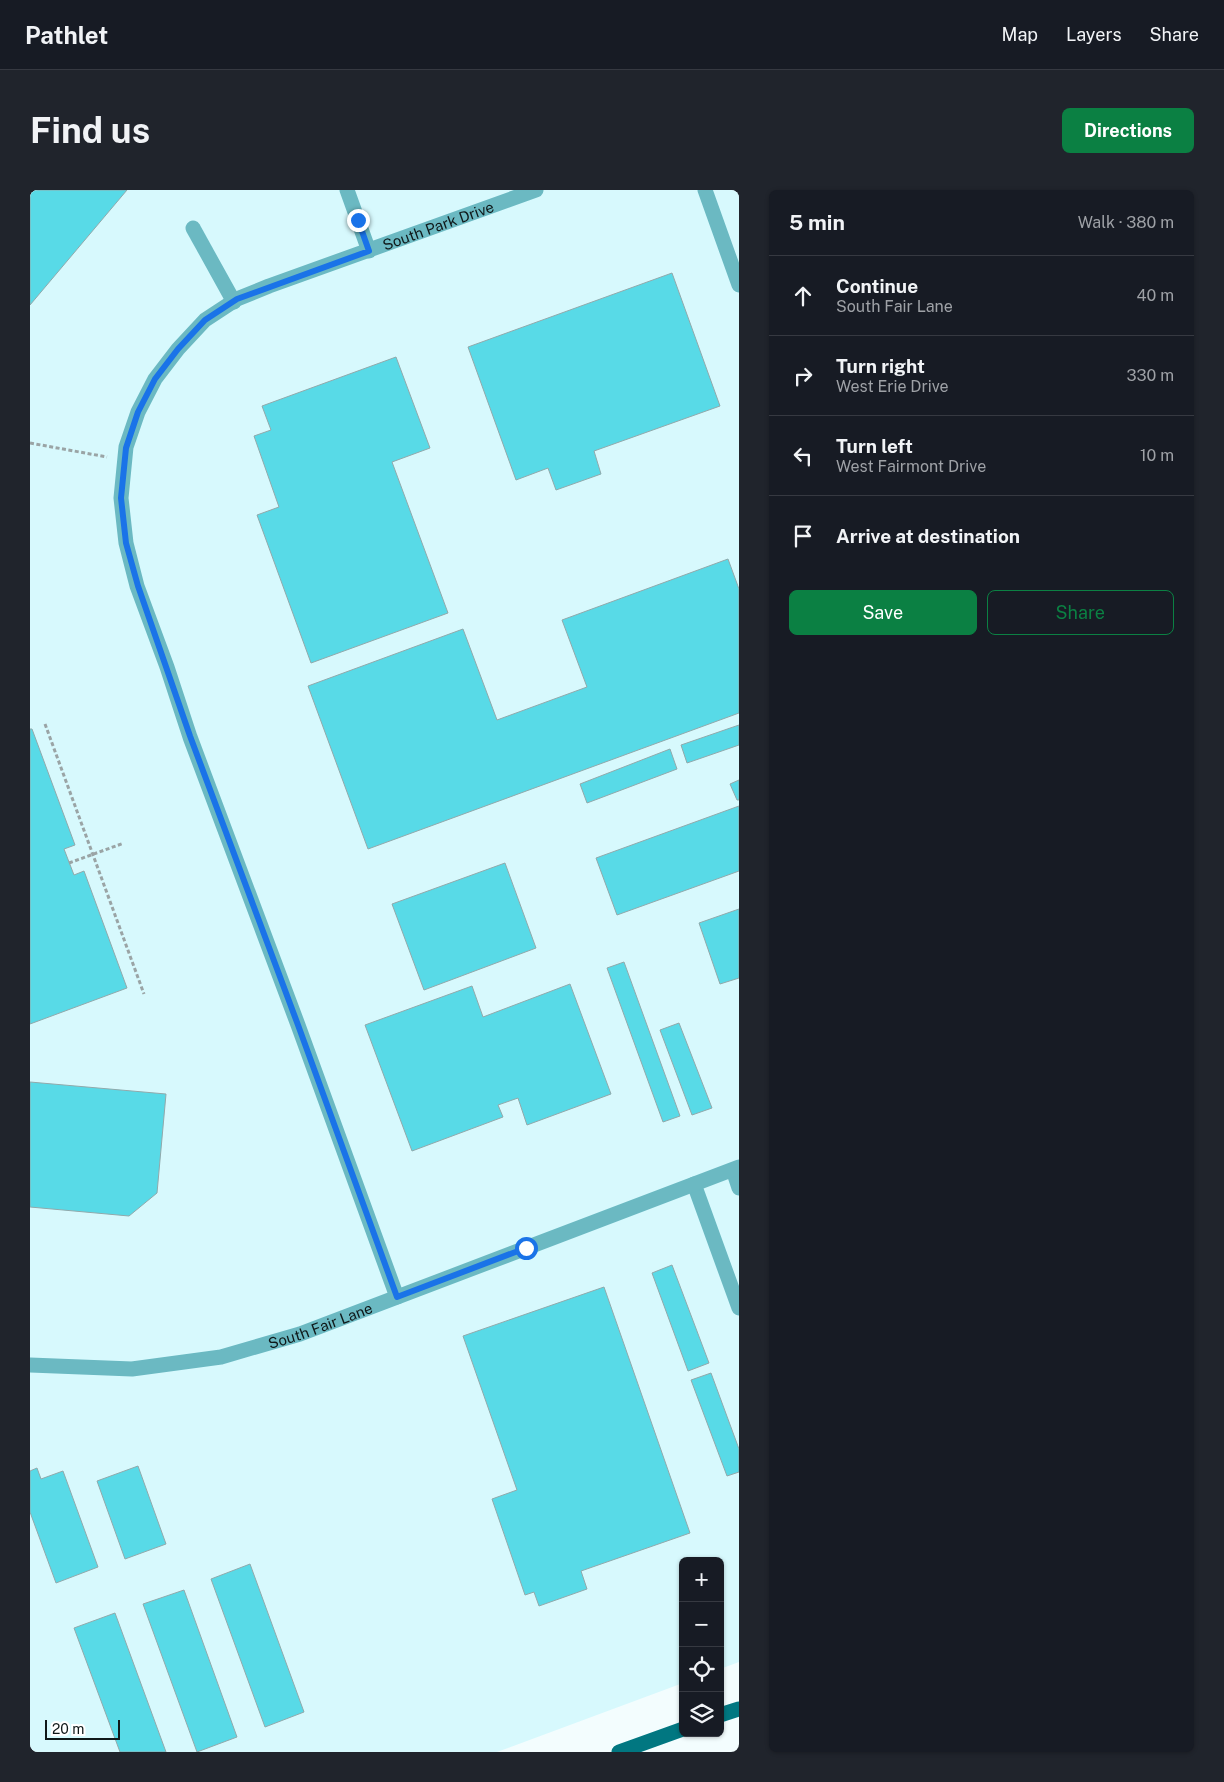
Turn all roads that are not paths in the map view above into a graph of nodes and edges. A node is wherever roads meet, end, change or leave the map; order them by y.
1 (347, 190) edge
2 (536, 190) edge
3 (705, 190) edge
4 (193, 228) dead end
5 (369, 251) junction
6 (739, 286) edge
7 (234, 302) junction
8 (736, 1168) edge
9 (694, 1184) junction
10 (739, 1188) edge
11 (397, 1297) junction
12 (739, 1308) edge
13 (30, 1365) edge
14 (739, 1709) edge
15 (724, 1715) edge
16 (679, 1730) edge
17 (619, 1752) edge

1 - 5 street
2 - 5 street, South Park Drive
3 - 6 street
4 - 7 street
5 - 7 street, South Park Drive
7 - 11 street, South Park Drive
8 - 9 street, South Fair Lane
8 - 10 street
9 - 11 street, South Fair Lane
9 - 12 street
11 - 13 street, South Fair Lane
14 - 15 main road
16 - 17 main road

